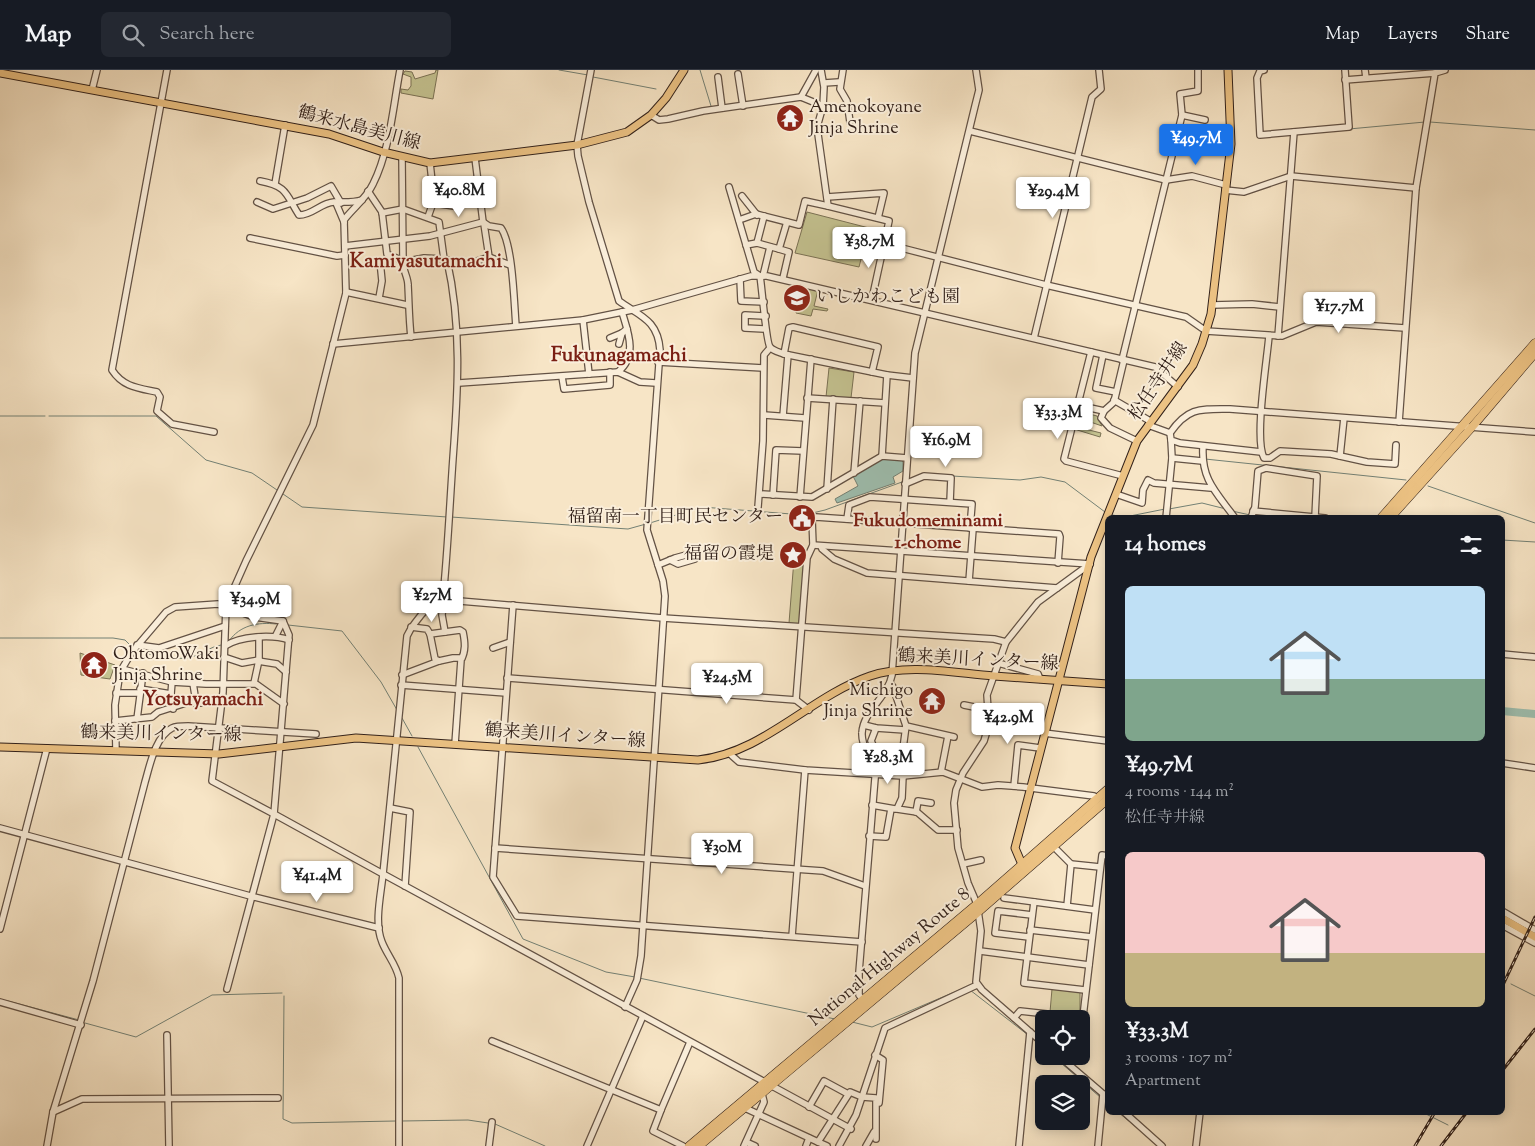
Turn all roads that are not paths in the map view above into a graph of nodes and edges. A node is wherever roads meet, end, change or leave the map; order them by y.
1 (97, 70) edge
2 (167, 70) edge
3 (400, 70) edge
4 (591, 70) edge
5 (684, 70) edge
6 (816, 70) edge
7 (821, 70) edge
8 (842, 70) edge
9 (976, 70) edge
10 (1099, 70) edge
11 (1198, 70) edge
12 (1228, 70) edge
13 (1264, 70) edge
14 (1344, 70) edge
15 (1365, 70) edge
16 (1380, 70) edge
17 (1445, 70) edge
18 (0, 73) edge
19 (1435, 73) junction
20 (738, 74) dead end
21 (1380, 77) junction
22 (718, 78) dead end
23 (1366, 78) junction
24 (812, 80) junction
25 (1345, 80) junction
26 (823, 82) junction
27 (840, 82) junction
28 (92, 90) junction
29 (801, 97) junction
30 (161, 103) junction
31 (743, 106) junction
32 (823, 106) junction
33 (722, 108) junction
34 (651, 115) junction
35 (1182, 115) junction
36 (1205, 120) dead end
37 (850, 122) dead end
38 (285, 125) junction
39 (970, 131) junction
40 (1294, 132) junction
41 (577, 145) junction
42 (383, 152) junction
43 (402, 157) junction
44 (475, 158) junction
45 (1077, 158) junction
46 (430, 163) junction
47 (1291, 176) junction
48 (1166, 180) junction
49 (260, 181) dead end
50 (275, 184) junction
51 (729, 187) dead end
52 (1226, 187) junction
53 (1416, 188) junction
54 (368, 192) junction
55 (742, 196) dead end
56 (827, 197) junction
57 (362, 200) junction
58 (256, 202) dead end
59 (294, 203) junction
60 (339, 203) junction
61 (434, 203) junction
62 (828, 206) junction
63 (460, 207) dead end
64 (403, 209) junction
65 (382, 213) junction
66 (757, 215) junction
67 (764, 216) junction
68 (428, 217) junction
69 (878, 218) junction
70 (738, 220) junction
71 (344, 222) junction
72 (787, 222) junction
73 (484, 223) junction
74 (441, 233) junction
75 (250, 238) dead end
76 (404, 238) junction
77 (385, 240) junction
78 (757, 243) junction
79 (886, 244) junction
80 (746, 245) junction
81 (345, 246) junction
82 (770, 247) junction
83 (779, 249) junction
84 (345, 255) junction
85 (390, 256) junction
86 (489, 257) junction
87 (938, 258) junction
88 (446, 260) junction
89 (403, 262) junction
90 (510, 265) junction
91 (762, 276) junction
92 (783, 278) junction
93 (740, 279) junction
94 (1046, 285) junction
95 (346, 292) junction
96 (379, 298) junction
97 (872, 299) junction
98 (764, 302) junction
99 (1136, 304) junction
100 (407, 305) junction
101 (1212, 305) junction
102 (1280, 307) junction
103 (632, 310) junction
104 (622, 312) junction
105 (925, 312) junction
106 (766, 316) junction
107 (584, 320) junction
108 (516, 326) junction
109 (1405, 328) junction
110 (766, 329) junction
111 (1206, 330) junction
112 (624, 331) junction
113 (457, 333) junction
114 (411, 336) junction
115 (1268, 336) junction
116 (1278, 336) junction
117 (610, 338) dead end
118 (1034, 338) junction
119 (1535, 343) edge
120 (333, 344) junction
121 (619, 344) dead end
122 (770, 348) junction
123 (1091, 352) junction
124 (1535, 353) edge
125 (786, 354) junction
126 (1103, 356) junction
127 (811, 359) junction
128 (1123, 360) junction
129 (658, 362) junction
130 (763, 368) junction
131 (610, 372) junction
132 (618, 372) junction
133 (872, 372) junction
134 (589, 374) junction
135 (887, 375) junction
136 (562, 377) junction
137 (912, 378) junction
138 (459, 383) junction
139 (656, 383) junction
140 (1178, 387) junction
141 (1116, 392) junction
142 (807, 398) junction
143 (833, 399) junction
144 (1114, 400) junction
145 (860, 401) junction
146 (885, 404) junction
147 (1077, 406) junction
148 (1104, 411) junction
149 (1262, 411) junction
150 (764, 414) junction
151 (783, 416) junction
152 (805, 418) junction
153 (1344, 418) junction
154 (1399, 422) junction
155 (1149, 423) junction
156 (1463, 426) junction
157 (1472, 427) junction
158 (214, 432) dead end
159 (1535, 432) edge
160 (1170, 433) junction
161 (1137, 440) junction
162 (1171, 440) junction
163 (1396, 445) dead end
164 (1203, 447) junction
165 (803, 452) junction
166 (1261, 452) junction
167 (882, 456) junction
168 (1340, 456) junction
169 (907, 458) junction
170 (1172, 458) junction
171 (1202, 461) junction
172 (854, 473) junction
173 (1123, 476) junction
174 (905, 482) junction
175 (1169, 484) junction
176 (1211, 488) junction
177 (827, 489) junction
178 (760, 494) junction
179 (1116, 494) junction
180 (773, 495) junction
181 (800, 496) junction
182 (904, 499) junction
183 (950, 502) junction
184 (758, 508) dead end
185 (1167, 512) edge
186 (1252, 514) edge
187 (1108, 515) edge
188 (1233, 515) edge
189 (1273, 515) edge
190 (1315, 515) edge
191 (1384, 515) edge
192 (1393, 515) edge
193 (847, 519) junction
194 (903, 524) junction
195 (1105, 524) edge
196 (971, 528) junction
197 (813, 545) junction
198 (821, 546) junction
199 (696, 552) dead end
200 (901, 552) junction
201 (970, 556) junction
202 (1058, 563) junction
203 (1090, 564) junction
204 (658, 566) junction
205 (900, 575) junction
206 (969, 581) junction
207 (444, 587) junction
208 (1058, 588) junction
209 (436, 599) junction
210 (443, 600) junction
211 (226, 606) junction
212 (513, 606) junction
213 (663, 618) junction
214 (282, 621) junction
215 (225, 626) junction
216 (802, 626) junction
217 (411, 627) junction
218 (446, 632) junction
219 (895, 633) junction
220 (430, 634) junction
221 (276, 635) junction
222 (259, 637) junction
223 (289, 640) junction
224 (510, 642) junction
225 (1006, 642) junction
226 (225, 643) junction
227 (135, 648) junction
228 (493, 648) dead end
229 (1505, 654) edge
230 (224, 657) junction
231 (1535, 657) edge
232 (462, 658) junction
233 (258, 660) junction
234 (439, 661) junction
235 (998, 663) junction
236 (122, 669) junction
237 (286, 672) junction
238 (892, 672) junction
239 (142, 673) junction
240 (402, 675) junction
241 (993, 676) junction
242 (507, 678) junction
243 (1040, 679) junction
244 (1057, 680) junction
245 (172, 682) junction
246 (193, 683) junction
247 (254, 683) junction
248 (890, 683) junction
249 (222, 684) junction
250 (1105, 684) edge
251 (401, 685) junction
252 (459, 689) junction
253 (659, 690) junction
254 (140, 691) junction
255 (116, 693) junction
256 (506, 693) junction
257 (171, 694) junction
258 (796, 700) junction
259 (196, 702) junction
260 (221, 703) junction
261 (284, 704) junction
262 (964, 705) dead end
263 (173, 709) junction
264 (809, 710) junction
265 (989, 710) junction
266 (137, 719) junction
267 (115, 720) junction
268 (864, 725) junction
269 (876, 728) junction
270 (905, 728) junction
271 (218, 729) junction
272 (280, 731) junction
273 (316, 734) dead end
274 (1044, 734) junction
275 (396, 740) junction
276 (1105, 741) edge
277 (455, 744) junction
278 (0, 747) edge
279 (279, 747) junction
280 (502, 747) junction
281 (47, 748) junction
282 (1040, 748) junction
283 (116, 751) junction
284 (154, 753) junction
285 (216, 754) junction
286 (730, 754) junction
287 (655, 758) junction
288 (1505, 764) edge
289 (1535, 768) edge
290 (805, 770) junction
291 (941, 772) junction
292 (874, 774) junction
293 (903, 776) junction
294 (960, 778) junction
295 (1014, 786) junction
296 (1030, 789) junction
297 (1105, 792) edge
298 (1094, 796) dead end
299 (1105, 802) edge
300 (931, 803) dead end
301 (872, 805) junction
302 (390, 808) junction
303 (894, 809) junction
304 (916, 812) junction
305 (274, 814) junction
306 (0, 828) edge
307 (957, 830) junction
308 (25, 834) junction
309 (869, 836) junction
310 (1053, 846) junction
311 (495, 848) junction
312 (1105, 856) edge
313 (647, 859) junction
314 (124, 860) junction
315 (981, 860) dead end
316 (963, 864) junction
317 (1071, 864) junction
318 (1100, 867) junction
319 (1024, 868) junction
320 (797, 870) junction
321 (383, 874) junction
322 (405, 886) junction
323 (865, 886) junction
324 (254, 897) junction
325 (1004, 898) dead end
326 (1034, 902) junction
327 (977, 904) junction
328 (1067, 906) junction
329 (1095, 910) junction
330 (977, 913) junction
331 (1505, 913) edge
332 (1032, 914) junction
333 (1505, 920) edge
334 (643, 926) junction
335 (1505, 927) edge
336 (379, 928) junction
337 (0, 929) edge
338 (1030, 930) junction
339 (1535, 930) edge
340 (792, 936) junction
341 (1092, 936) junction
342 (1029, 937) junction
343 (1535, 937) edge
344 (862, 942) junction
345 (1535, 943) edge
346 (980, 952) junction
347 (1027, 957) junction
348 (1089, 965) junction
349 (975, 987) junction
350 (227, 989) dead end
351 (1085, 990) junction
352 (863, 1000) junction
353 (0, 1002) edge
354 (625, 1007) junction
355 (1084, 1010) edge
356 (1035, 1014) edge
357 (643, 1016) junction
358 (1014, 1018) junction
359 (81, 1025) junction
360 (839, 1025) junction
361 (168, 1035) dead end
362 (1030, 1035) junction
363 (1035, 1038) edge
364 (492, 1042) dead end
365 (690, 1042) junction
366 (875, 1055) junction
367 (1068, 1065) edge
368 (768, 1085) junction
369 (611, 1089) junction
370 (762, 1094) junction
371 (848, 1094) junction
372 (862, 1097) junction
373 (168, 1098) junction
374 (278, 1098) dead end
375 (1104, 1098) edge
376 (809, 1107) junction
377 (745, 1108) junction
378 (661, 1110) junction
379 (53, 1112) junction
380 (1127, 1115) edge
381 (1200, 1115) edge
382 (757, 1116) junction
383 (833, 1119) junction
384 (492, 1124) dead end
385 (876, 1126) junction
386 (851, 1129) junction
387 (809, 1138) junction
388 (876, 1139) dead end
389 (818, 1142) junction
390 (745, 1144) edge
391 (47, 1146) edge
392 (169, 1146) edge
393 (399, 1146) edge
394 (489, 1146) edge
395 (587, 1146) edge
396 (683, 1146) edge
397 (689, 1146) edge
398 (699, 1146) edge
399 (755, 1146) edge
400 (806, 1146) edge
401 (827, 1146) edge
402 (839, 1146) edge
403 (866, 1146) edge
404 (1019, 1146) edge
405 (1098, 1146) edge
406 (1162, 1146) edge
407 (1196, 1146) edge

1 - 28 street
2 - 30 street
3 - 42 street
4 - 41 street
5 - 34 main road, 鶴来水島美川線
6 - 24 street
7 - 26 street
8 - 27 street
9 - 39 street
10 - 45 street
11 - 35 street
12 - 52 main road, 松任寺井線
13 - 40 street
14 - 25 street
15 - 23 street
16 - 21 street
17 - 19 street
18 - 28 main road, 鶴来水島美川線
19 - 21 street
19 - 53 street
20 - 31 street
21 - 23 street
22 - 33 street
23 - 25 street
24 - 26 street
24 - 29 street
25 - 40 street
26 - 27 street
26 - 32 street
27 - 37 street
28 - 30 main road, 鶴来水島美川線
29 - 31 street
29 - 32 street
30 - 38 main road, 鶴来水島美川線
30 - 158 street
31 - 33 street
32 - 56 street
33 - 34 street
34 - 41 main road, 鶴来水島美川線
35 - 36 street
35 - 48 street
38 - 42 main road, 鶴来水島美川線
38 - 50 street
39 - 45 street
39 - 87 street
40 - 47 street
41 - 44 main road, 鶴来水島美川線
41 - 103 street
42 - 43 main road, 鶴来水島美川線
42 - 54 street
43 - 46 main road, 鶴来水島美川線
43 - 64 street
44 - 46 main road, 鶴来水島美川線
44 - 73 street
45 - 48 street
45 - 94 street
46 - 61 street
47 - 52 street
47 - 53 street
47 - 102 street
48 - 52 street
48 - 99 street
49 - 50 street
50 - 59 street
51 - 70 street
52 - 101 main road, 松任寺井線
53 - 109 street
54 - 57 street
54 - 65 street
55 - 66 street
56 - 62 street
56 - 69 street
57 - 60 street
57 - 71 street
58 - 59 street
59 - 60 street
59 - 60 street
60 - 71 street
61 - 63 street
61 - 68 street
62 - 69 street
62 - 72 street
64 - 65 street
64 - 68 street
64 - 76 street
65 - 77 street
66 - 67 street
66 - 70 street
67 - 72 street
67 - 78 street
68 - 74 street
69 - 79 street
70 - 80 street
71 - 81 street
72 - 83 street
73 - 74 street
73 - 86 street
73 - 90 street
74 - 76 street
74 - 88 street
75 - 84 street
76 - 77 street
76 - 89 street
77 - 81 street
77 - 85 street
78 - 80 street
78 - 82 street
79 - 87 street
79 - 97 street
80 - 91 street
81 - 84 street
82 - 83 street
82 - 91 street
83 - 92 street
84 - 95 street
85 - 89 street
85 - 96 street
86 - 88 street
86 - 90 street
87 - 94 street
87 - 105 street
88 - 89 street
88 - 113 street
89 - 100 street
90 - 108 street
91 - 92 street
91 - 93 street
91 - 98 street
92 - 97 street
93 - 98 street
93 - 103 street
94 - 99 street
94 - 118 street
95 - 96 street
95 - 120 street
96 - 100 street
97 - 105 street
98 - 106 street
99 - 111 street
99 - 128 street
100 - 114 street
101 - 102 street
101 - 111 main road, 松任寺井線
102 - 116 street
103 - 104 street
103 - 129 street
104 - 107 street
104 - 112 street
105 - 118 street
105 - 137 street
106 - 110 street
106 - 110 street
107 - 108 street
107 - 134 street
108 - 113 street
109 - 116 street
109 - 154 street
110 - 122 street
111 - 115 street
111 - 140 main road, 松任寺井線
112 - 117 street
112 - 121 street
112 - 132 street
113 - 114 street
113 - 138 street
114 - 120 street
115 - 116 street
115 - 149 street
118 - 123 street
119 - 156 highway
120 - 211 street
122 - 125 street
122 - 130 street
123 - 126 street
123 - 147 street
124 - 157 highway
125 - 127 street
125 - 133 street
125 - 151 street
126 - 128 street
126 - 141 street
127 - 133 street
127 - 142 street
128 - 140 street
128 - 141 street
129 - 130 street
129 - 139 street
130 - 150 street
131 - 132 street
131 - 134 street
131 - 136 street
132 - 139 street
133 - 135 street
134 - 136 street
135 - 137 street
135 - 146 street
136 - 138 street
137 - 169 street
138 - 207 street
139 - 204 street
140 - 155 main road, 松任寺井線
141 - 144 street
142 - 143 street
142 - 152 street
143 - 145 street
143 - 177 street
144 - 148 street
144 - 155 street
145 - 146 street
145 - 172 street
146 - 167 street
147 - 148 street
147 - 173 street
148 - 161 street
149 - 153 street
149 - 160 street
149 - 166 street
150 - 151 street
150 - 178 street
151 - 152 street
152 - 165 street
153 - 154 street
153 - 168 street
154 - 156 street
155 - 160 street
155 - 161 main road, 松任寺井線
156 - 157 street
156 - 191 highway
157 - 159 street
157 - 192 highway
160 - 162 street
161 - 173 main road, 松任寺井線
162 - 164 street
162 - 170 street
163 - 168 street
164 - 166 street
164 - 171 street
165 - 180 street
165 - 181 street
166 - 168 street
167 - 169 street
167 - 172 street
169 - 174 street
170 - 171 street
170 - 175 street
171 - 176 street
172 - 177 street
173 - 179 main road, 松任寺井線
174 - 182 street
174 - 183 street
175 - 176 street
175 - 179 street
175 - 185 street
176 - 188 street
177 - 181 street
178 - 180 street
178 - 184 street
179 - 187 main road, 松任寺井線
180 - 181 street
182 - 183 street
182 - 193 street
182 - 194 street
183 - 196 street
186 - 189 street
186 - 190 street
193 - 194 street
193 - 197 street
194 - 196 street
194 - 200 street
195 - 203 main road, 松任寺井線
196 - 201 street
196 - 202 street
197 - 198 street
197 - 216 street
198 - 200 street
198 - 205 street
199 - 204 street
200 - 201 street
200 - 205 street
201 - 202 street
201 - 206 street
202 - 203 street
203 - 208 street
203 - 244 main road, 松任寺井線
204 - 213 street
205 - 206 street
205 - 219 street
206 - 208 street
207 - 209 street
207 - 210 street
208 - 225 street
209 - 210 street
209 - 217 street
210 - 212 street
210 - 218 street
211 - 214 street
211 - 215 street
211 - 227 street
212 - 213 street
212 - 224 street
213 - 216 street
213 - 253 street
214 - 221 street
214 - 223 street
215 - 226 street
215 - 227 street
216 - 219 street
216 - 258 street
217 - 220 street
217 - 240 street
218 - 220 street
218 - 232 street
219 - 225 street
219 - 238 street
220 - 234 street
221 - 222 street
221 - 223 street
222 - 226 street
222 - 233 street
223 - 237 street
224 - 228 street
224 - 242 street
225 - 235 street
226 - 230 street
227 - 236 street
229 - 231 street
230 - 233 street
230 - 249 street
232 - 234 street
232 - 252 street
233 - 237 street
233 - 247 street
234 - 240 street
235 - 241 street
235 - 243 street
236 - 239 street
236 - 255 street
237 - 261 street
238 - 241 main road, 鶴来美川インター線
238 - 248 street
238 - 264 main road, 鶴来美川インター線
239 - 245 street
239 - 254 street
240 - 251 street
241 - 243 main road, 鶴来美川インター線
241 - 265 street
242 - 253 street
242 - 256 street
243 - 244 main road, 鶴来美川インター線
244 - 250 main road, 鶴来美川インター線
244 - 274 main road, 松任寺井線
245 - 246 street
245 - 257 street
246 - 249 street
246 - 259 street
247 - 249 street
247 - 261 street
248 - 268 street
248 - 270 street
249 - 260 street
251 - 252 street
251 - 275 street
252 - 256 street
252 - 277 street
253 - 258 street
253 - 287 street
254 - 255 street
254 - 257 street
254 - 266 street
255 - 267 street
256 - 280 street
257 - 263 street
258 - 264 street
259 - 260 street
259 - 263 street
260 - 271 street
261 - 272 street
262 - 265 street
263 - 266 street
264 - 286 main road, 鶴来美川インター線
265 - 294 street
266 - 267 street
267 - 283 street
268 - 269 street
268 - 292 street
269 - 270 street
269 - 292 street
270 - 291 street
270 - 293 street
271 - 272 street
271 - 284 street
271 - 285 street
272 - 273 street
272 - 279 street
274 - 276 street
274 - 282 main road, 松任寺井線
275 - 277 main road, 鶴来美川インター線
275 - 279 main road, 鶴来美川インター線
275 - 302 street
277 - 280 main road, 鶴来美川インター線
278 - 281 main road, 鶴来美川インター線
279 - 285 main road, 鶴来美川インター線
279 - 305 street
280 - 287 main road, 鶴来美川インター線
280 - 311 street
281 - 283 main road, 鶴来美川インター線
281 - 308 street
282 - 295 street
282 - 296 main road, 松任寺井線
283 - 284 main road, 鶴来美川インター線
284 - 285 main road, 鶴来美川インター線
284 - 314 street
285 - 305 street
286 - 287 main road, 鶴来美川インター線
286 - 290 street
287 - 313 street
288 - 289 street
290 - 292 street
290 - 320 street
291 - 293 street
291 - 294 street
292 - 293 street
292 - 301 street
293 - 303 street
294 - 295 street
294 - 307 street
295 - 296 street
296 - 298 street
296 - 319 main road, 松任寺井線
297 - 319 highway, National Highway Route 8
299 - 310 highway, National Highway Route 8
300 - 304 street
301 - 303 street
301 - 309 street
302 - 321 street
302 - 322 street
303 - 304 street
303 - 309 street
304 - 307 street
305 - 321 street
305 - 324 street
306 - 308 street
307 - 316 street
308 - 314 street
308 - 337 street
309 - 323 street
310 - 317 street
310 - 319 highway, National Highway Route 8
311 - 313 street
311 - 334 street
312 - 318 street
313 - 320 street
313 - 334 street
314 - 324 street
314 - 359 street
315 - 316 street
316 - 327 street
317 - 318 street
317 - 328 street
318 - 329 street
319 - 327 highway, National Highway Route 8
319 - 330 highway, National Highway Route 8
320 - 323 street
320 - 340 street
321 - 322 street
321 - 336 street
322 - 354 street
323 - 344 street
324 - 336 street
324 - 350 street
325 - 326 street
326 - 328 street
326 - 332 street
327 - 330 street
327 - 352 highway, National Highway Route 8
328 - 329 street
329 - 341 street
330 - 346 street
330 - 360 highway, National Highway Route 8
331 - 339 street
332 - 338 street
332 - 342 street
333 - 343 main road
334 - 340 street
334 - 354 street
335 - 345 street
336 - 393 street
338 - 341 street
338 - 342 street
340 - 344 street
341 - 348 street
342 - 347 street
344 - 352 street
346 - 347 street
346 - 349 street
347 - 348 street
347 - 351 street
348 - 351 street
349 - 358 street
349 - 366 street
351 - 355 street
352 - 360 highway, National Highway Route 8
353 - 359 street
354 - 357 street
356 - 358 street
357 - 365 street
357 - 369 street
358 - 362 street
359 - 379 street
360 - 368 highway, National Highway Route 8
361 - 373 street
362 - 363 street
362 - 404 street
364 - 369 street
365 - 368 street
365 - 378 street
366 - 372 street
366 - 385 street
367 - 375 street
368 - 370 highway, National Highway Route 8
368 - 376 street
368 - 397 highway, National Highway Route 8
369 - 378 street
369 - 395 street
370 - 377 highway, National Highway Route 8
370 - 382 street
371 - 372 street
371 - 376 street
371 - 383 street
372 - 385 street
372 - 386 street
373 - 374 street
373 - 379 street
373 - 392 street
375 - 405 street
376 - 383 street
377 - 382 street
377 - 398 highway, National Highway Route 8
378 - 396 street
379 - 391 street
380 - 406 street
381 - 407 street
382 - 387 street
382 - 390 street
383 - 386 street
383 - 389 street
384 - 394 street
385 - 388 street
385 - 403 street
386 - 402 street
387 - 389 street
387 - 400 street
389 - 401 street
390 - 399 street

